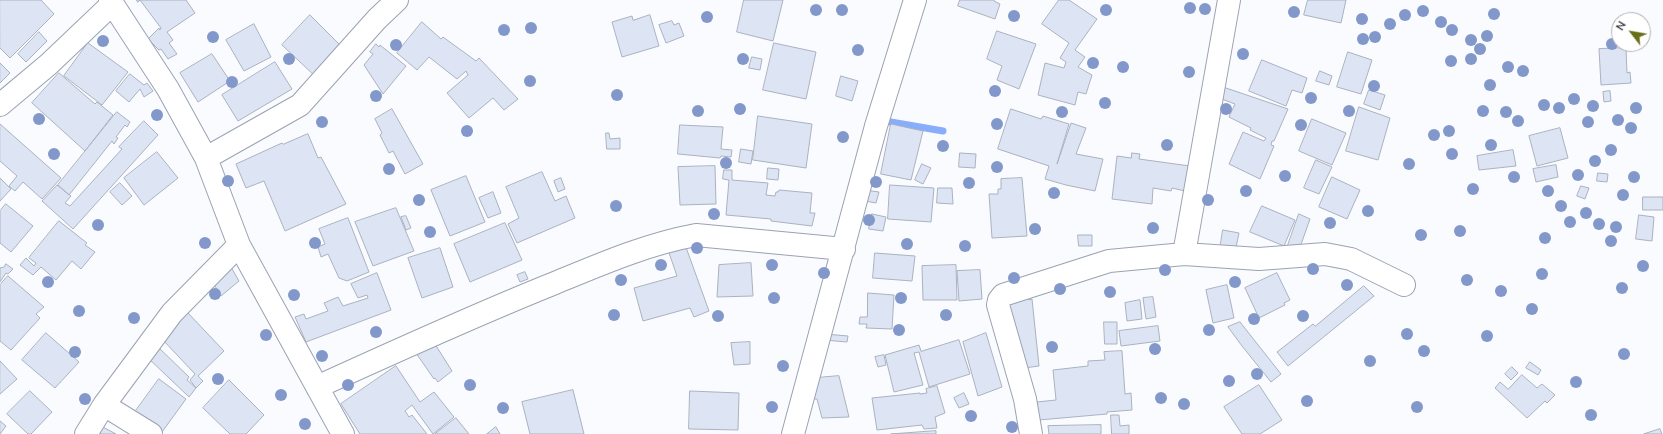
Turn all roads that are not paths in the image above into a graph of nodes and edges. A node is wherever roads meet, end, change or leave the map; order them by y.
1 (397, 0) edge
2 (915, 0) edge
3 (1229, 0) edge
4 (111, 2) edge
5 (0, 106) edge
6 (206, 158) junction
7 (239, 245) junction
8 (844, 249) junction
9 (1184, 254) junction
10 (1404, 285) dead end
11 (317, 387) junction
12 (104, 405) junction
13 (86, 434) edge
14 (151, 434) edge
15 (343, 434) edge
16 (793, 434) edge
17 (1031, 434) edge

1 - 6 street
2 - 8 street
3 - 9 street
4 - 5 street
4 - 6 street
6 - 7 street
7 - 11 street
7 - 12 street
8 - 11 street
8 - 16 street
9 - 10 street
9 - 17 street
11 - 15 street
12 - 13 street
12 - 14 street

